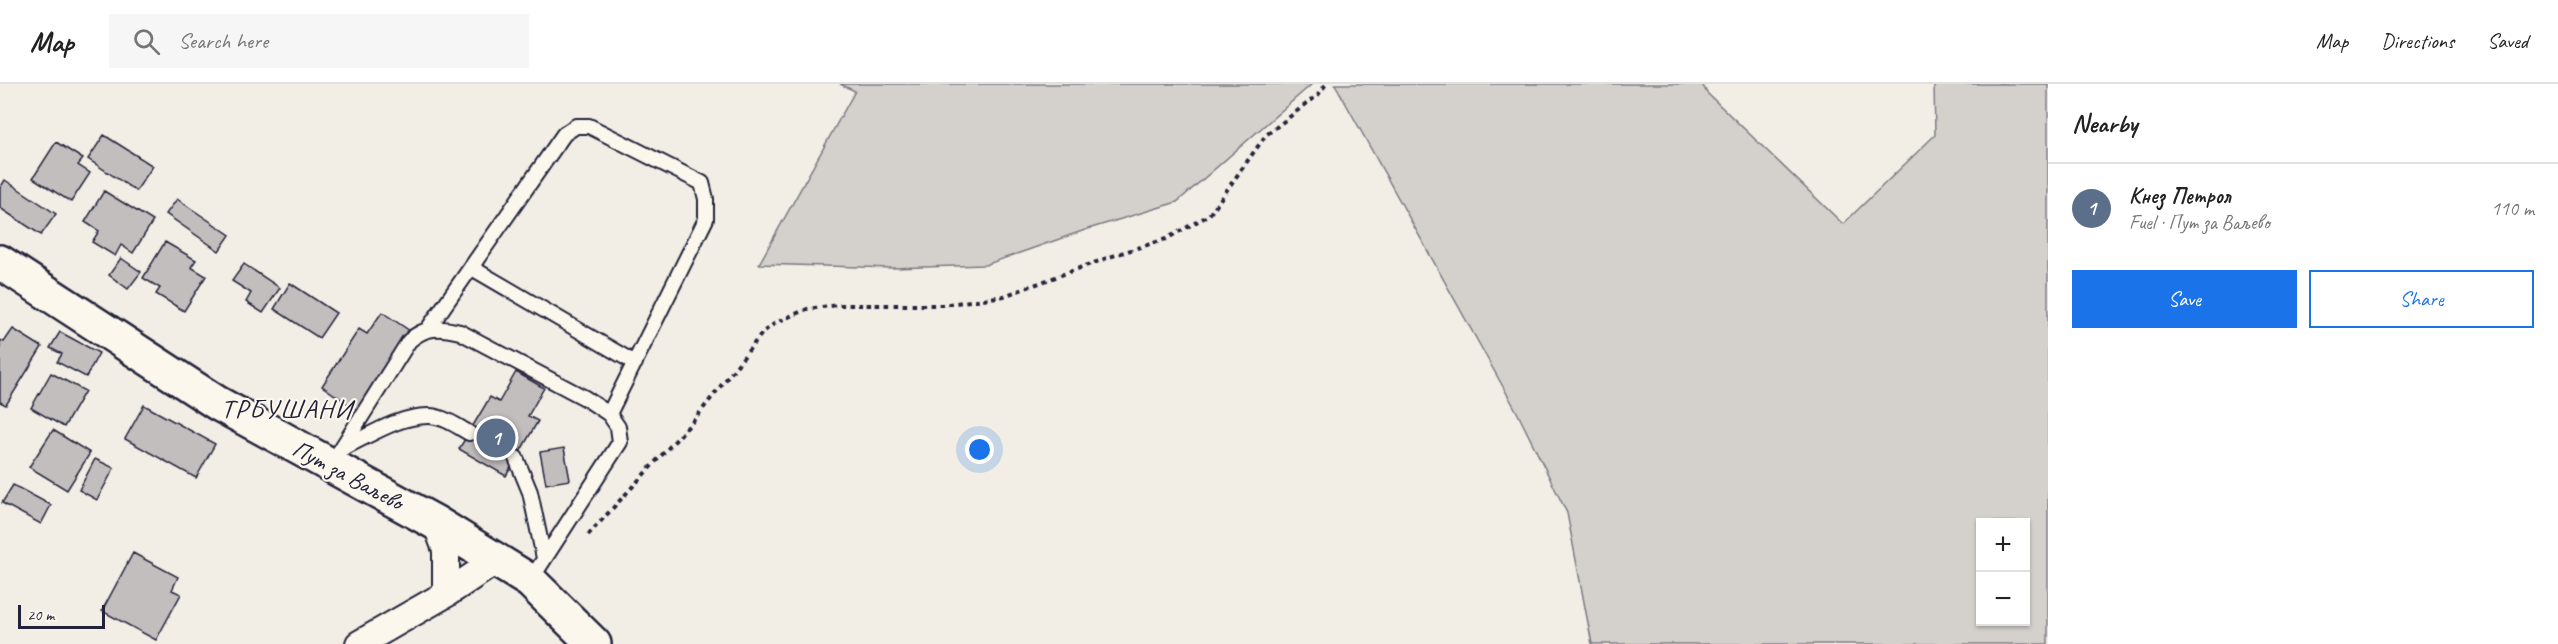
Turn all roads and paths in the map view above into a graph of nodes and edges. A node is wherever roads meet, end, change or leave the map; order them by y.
1 (1326, 84) edge
2 (0, 262) edge
3 (472, 268) junction
4 (428, 329) junction
5 (635, 363) junction
6 (609, 414) junction
7 (469, 433) dead end
8 (335, 458) junction
9 (516, 458) dead end
10 (436, 523) junction
11 (580, 543) dead end
12 (497, 560) junction
13 (537, 570) junction
14 (446, 594) junction
15 (359, 644) edge
16 (594, 644) edge

1 - 11 path
2 - 8 main road, Пут за Ваљево
3 - 4 lane
3 - 5 lane
3 - 5 lane
4 - 6 lane
4 - 8 lane
5 - 6 lane
6 - 13 lane
7 - 8 lane
8 - 10 main road, Пут за Ваљево
9 - 13 lane
10 - 12 main road, Пут за Ваљево
10 - 14 street
12 - 13 main road, Пут за Ваљево
12 - 14 street
13 - 16 main road, Пут за Ваљево
14 - 15 street

